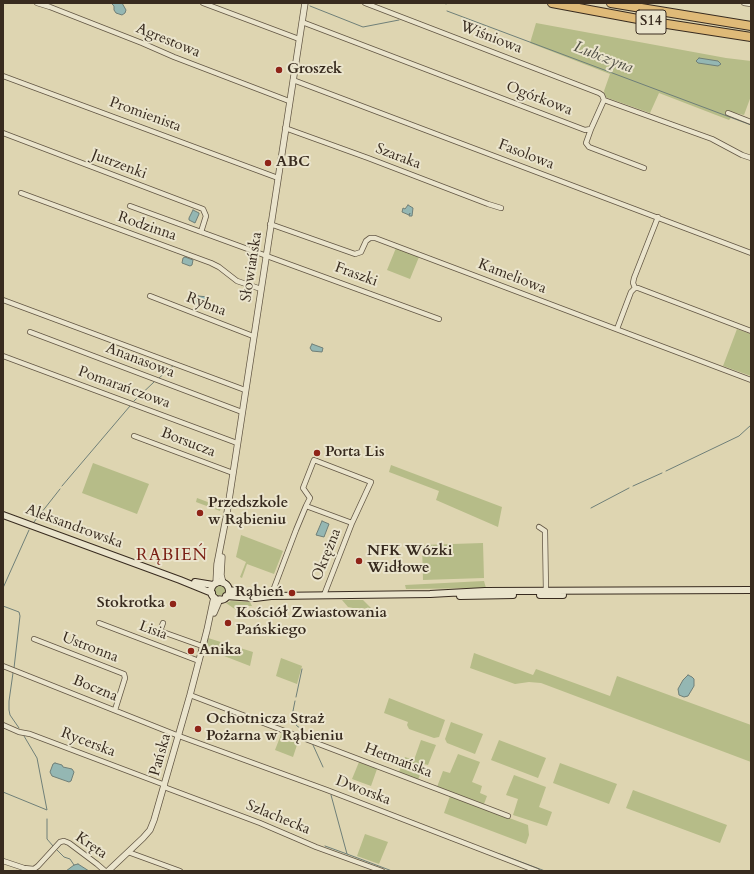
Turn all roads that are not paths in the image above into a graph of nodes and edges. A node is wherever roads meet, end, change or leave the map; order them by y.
1 (37, 3) edge
2 (203, 3) edge
3 (305, 3) edge
4 (365, 3) edge
5 (552, 3) edge
6 (611, 3) edge
7 (744, 3) edge
8 (751, 4) edge
9 (302, 22) junction
10 (751, 26) edge
11 (751, 37) edge
12 (299, 39) junction
13 (3, 76) edge
14 (293, 80) junction
15 (604, 100) junction
16 (290, 101) junction
17 (728, 113) dead end
18 (751, 122) edge
19 (285, 128) junction
20 (591, 129) junction
21 (3, 134) edge
22 (751, 158) edge
23 (644, 168) dead end
24 (278, 178) junction
25 (21, 193) dead end
26 (130, 206) dead end
27 (501, 208) dead end
28 (658, 217) junction
29 (270, 224) junction
30 (201, 232) junction
31 (751, 253) edge
32 (266, 255) junction
33 (634, 288) junction
34 (261, 289) junction
35 (150, 296) dead end
36 (3, 300) edge
37 (438, 318) dead end
38 (617, 329) junction
39 (751, 331) edge
40 (30, 332) dead end
41 (253, 336) junction
42 (3, 356) edge
43 (751, 380) edge
44 (245, 390) junction
45 (242, 412) junction
46 (134, 436) dead end
47 (237, 443) junction
48 (233, 473) junction
49 (306, 506) junction
50 (3, 515) edge
51 (352, 524) junction
52 (539, 527) dead end
53 (223, 535) junction
54 (180, 580) junction
55 (223, 583) junction
56 (214, 584) junction
57 (229, 590) junction
58 (751, 590) edge
59 (546, 593) junction
60 (215, 596) junction
61 (226, 596) junction
62 (272, 596) junction
63 (324, 596) junction
64 (99, 623) dead end
65 (163, 623) dead end
66 (34, 639) dead end
67 (202, 646) junction
68 (199, 661) junction
69 (3, 666) edge
70 (190, 695) junction
71 (115, 710) junction
72 (3, 725) edge
73 (179, 736) junction
74 (164, 786) junction
75 (508, 816) dead end
76 (128, 852) junction
77 (3, 861) edge
78 (106, 871) edge
79 (180, 871) edge
80 (382, 871) edge
81 (537, 871) edge

1 - 16 street, Agrestowa
2 - 12 street
3 - 9 street, Słowiańska
4 - 15 street, Wiśniowa
5 - 11 highway, S14
6 - 10 highway, S14
7 - 8 street
9 - 12 street, Słowiańska
9 - 20 street, Ogórkowa
12 - 14 street, Słowiańska
13 - 24 street, Promienista
14 - 16 street, Słowiańska
14 - 28 street, Fasolowa
15 - 20 street
15 - 22 street
16 - 19 street, Słowiańska
17 - 18 street
19 - 24 street, Słowiańska
19 - 27 street, Szaraka
20 - 23 street
21 - 30 street, Jutrzenki
24 - 29 street, Słowiańska
25 - 34 street, Rodzinna
26 - 30 street
28 - 31 street, Fasolowa
28 - 33 street
29 - 32 street, Słowiańska
29 - 38 street, Kameliowa
30 - 32 street
32 - 34 street, Słowiańska
32 - 37 street, Fraszki
33 - 38 street
33 - 39 street
34 - 41 street, Słowiańska
35 - 41 street, Rybna
36 - 44 street
38 - 43 street, Kameliowa
40 - 45 street, Ananasowa
41 - 44 street, Słowiańska
42 - 47 street, Pomarańczowa
44 - 45 street, Słowiańska
45 - 47 street, Słowiańska
46 - 48 street, Borsucza
47 - 48 street, Słowiańska
48 - 53 street, Słowiańska
49 - 51 street, Okrężna
49 - 51 street, Okrężna
49 - 62 street
50 - 54 main road, Aleksandrowska
51 - 63 street, Okrężna
52 - 59 street
53 - 55 street, Słowiańska
53 - 56 street, Słowiańska
54 - 56 main road, Aleksandrowska
54 - 60 main road, Aleksandrowska
55 - 56 main road
55 - 57 main road
56 - 60 main road
57 - 61 main road
57 - 62 main road
58 - 59 main road
59 - 63 main road
60 - 61 main road
60 - 67 street, Pańska
61 - 62 main road
62 - 63 main road
64 - 68 street, Lisia
65 - 67 street
66 - 71 street, Ustronna
67 - 68 street, Pańska
68 - 70 street, Pańska
69 - 71 street, Boczna
70 - 73 street, Pańska
70 - 75 street, Hetmańska
71 - 73 street, Boczna
72 - 74 street, Rycerska
73 - 74 street, Pańska
73 - 81 street, Dworska
74 - 76 street, Pańska
74 - 80 street, Szlachecka
76 - 78 street, Pańska
76 - 79 street
77 - 78 street, Kręta

